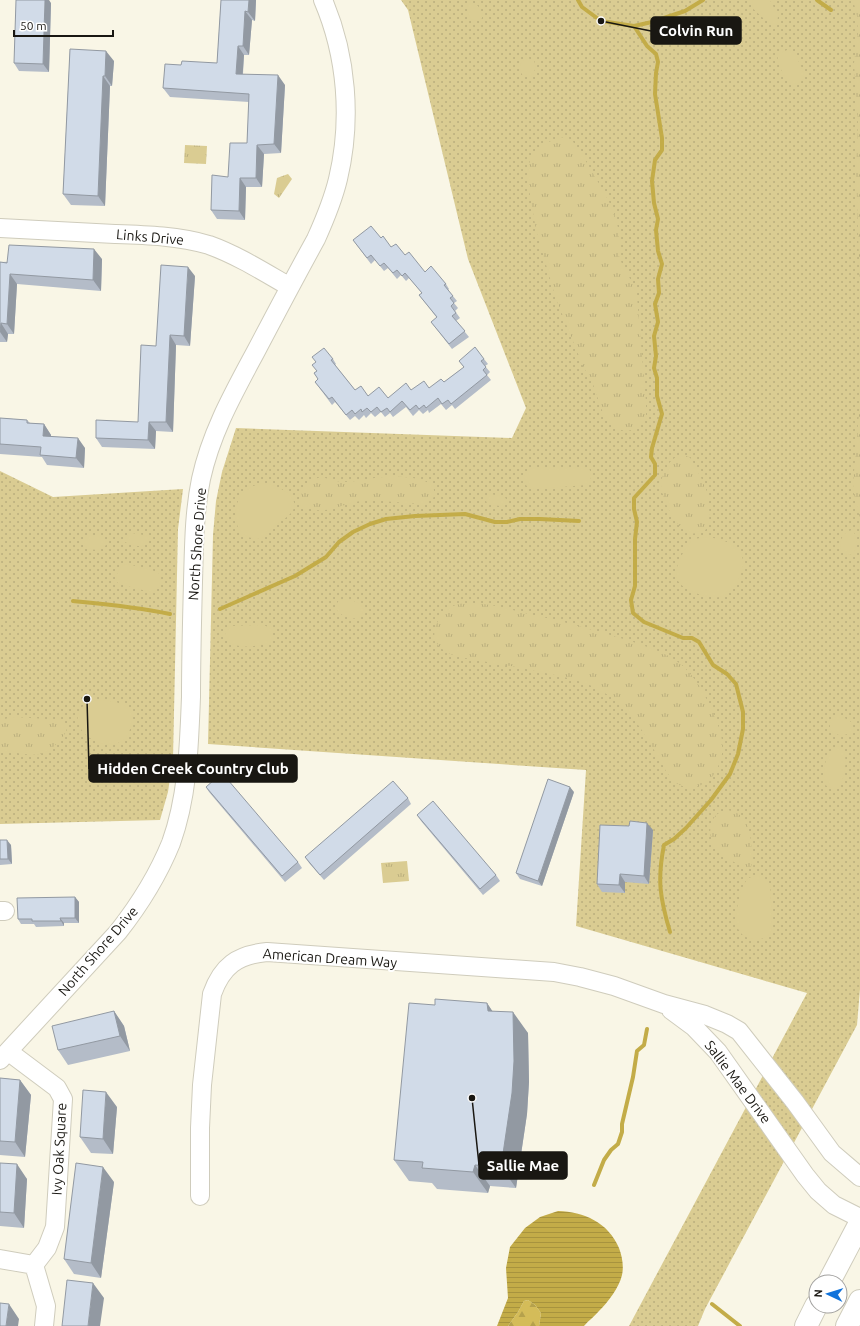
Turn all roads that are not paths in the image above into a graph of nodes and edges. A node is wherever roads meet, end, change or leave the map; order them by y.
1 (323, 0) edge
2 (0, 228) edge
3 (290, 287) junction
4 (664, 1004) junction
5 (4, 1056) edge
6 (860, 1177) edge
7 (200, 1196) dead end
8 (860, 1218) edge
9 (860, 1223) edge
10 (0, 1259) edge
11 (34, 1265) junction
12 (833, 1274) edge
13 (860, 1301) edge
14 (812, 1314) edge
15 (44, 1326) edge
16 (806, 1326) edge
17 (847, 1326) edge

1 - 3 street, North Shore Drive
2 - 3 street, Links Drive
3 - 5 street, North Shore Drive
4 - 6 street, Sallie Mae Drive
4 - 7 street, American Dream Way
4 - 8 street, Sallie Mae Drive
5 - 11 street, Ivy Oak Square
9 - 12 main road
10 - 11 street
11 - 15 street
13 - 17 main road
14 - 16 main road

